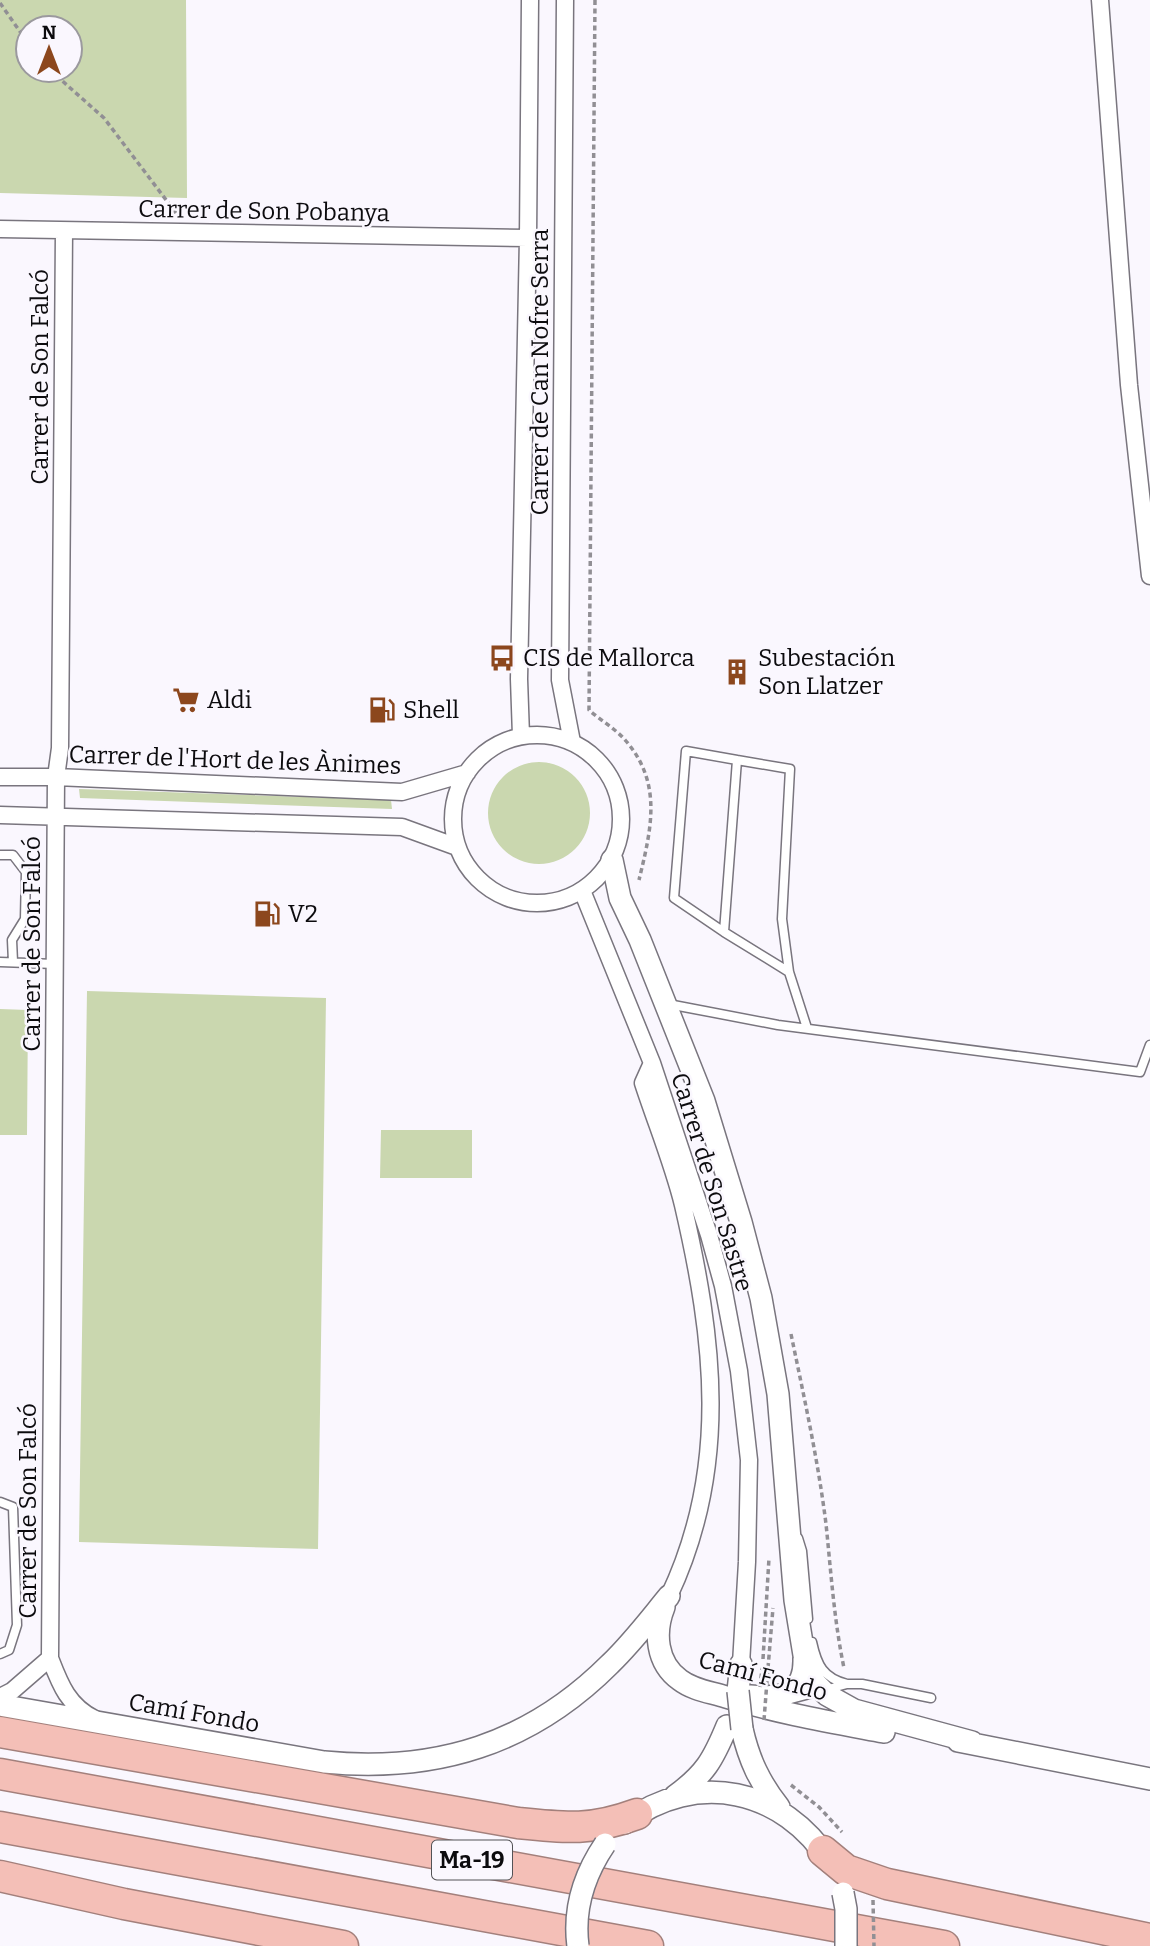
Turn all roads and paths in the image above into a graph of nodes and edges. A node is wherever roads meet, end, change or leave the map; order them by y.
1 (530, 0) edge
2 (565, 0) edge
3 (595, 0) edge
4 (1100, 0) edge
5 (0, 3) edge
6 (14, 23) edge
7 (66, 84) edge
8 (0, 229) edge
9 (64, 231) junction
10 (191, 233) junction
11 (528, 238) junction
12 (1150, 576) edge
13 (521, 736) junction
14 (572, 742) junction
15 (737, 760) junction
16 (467, 773) junction
17 (0, 777) edge
18 (56, 777) junction
19 (0, 815) edge
20 (56, 816) junction
21 (457, 847) junction
22 (0, 855) edge
23 (612, 860) junction
24 (643, 891) dead end
25 (583, 893) junction
26 (724, 932) junction
27 (0, 962) edge
28 (13, 962) junction
29 (55, 964) junction
30 (789, 972) junction
31 (665, 1003) junction
32 (807, 1028) junction
33 (1150, 1045) edge
34 (652, 1063) junction
35 (787, 1498) junction
36 (0, 1502) edge
37 (769, 1551) dead end
38 (669, 1596) junction
39 (0, 1654) edge
40 (804, 1655) junction
41 (50, 1658) junction
42 (751, 1666) junction
43 (768, 1668) dead end
44 (847, 1684) junction
45 (822, 1690) junction
46 (713, 1693) junction
47 (0, 1697) edge
48 (772, 1698) junction
49 (931, 1698) dead end
50 (0, 1705) edge
51 (105, 1724) junction
52 (744, 1729) junction
53 (0, 1732) edge
54 (972, 1742) junction
55 (0, 1774) edge
56 (1150, 1779) edge
57 (672, 1799) junction
58 (783, 1812) junction
59 (637, 1814) junction
60 (0, 1827) edge
61 (823, 1851) junction
62 (0, 1876) edge
63 (873, 1900) dead end
64 (1150, 1939) edge
65 (343, 1946) edge
66 (578, 1946) edge
67 (648, 1946) edge
68 (846, 1946) edge
69 (874, 1946) edge
70 (944, 1946) edge

1 - 11 street, Carrer de Can Nofre Serra
2 - 14 street, Carrer de Can Nofre Serra
3 - 24 path
4 - 12 street
5 - 6 path
7 - 10 path
8 - 9 street, Carrer de Son Pobanya
9 - 10 street, Carrer de Son Pobanya
9 - 18 street, Carrer de Son Falcó
10 - 11 street, Carrer de Son Pobanya
11 - 13 street, Carrer de Can Nofre Serra
13 - 14 street
13 - 16 street
14 - 23 street
15 - 26 lane
15 - 26 lane
15 - 30 lane
16 - 18 street, Carrer de l'Hort de les Ànimes
16 - 21 street
17 - 18 street, Carrer de l'Hort de les Ànimes
18 - 20 street, Carrer de Son Falcó
19 - 20 street
20 - 21 street
20 - 29 street, Carrer de Son Falcó
21 - 25 street
22 - 28 lane
23 - 25 street
23 - 31 street
25 - 34 street, Carrer de Son Sastre
26 - 30 lane
27 - 28 lane
28 - 29 lane
29 - 41 street, Carrer de Son Falcó
30 - 32 lane
31 - 32 lane
31 - 35 street
32 - 33 lane
34 - 38 street
34 - 42 street, Carrer de Son Sastre
35 - 40 street
35 - 44 lane
36 - 39 lane
37 - 42 path
38 - 46 street, Camí Fondo
38 - 51 street, Camí Fondo
40 - 45 street
40 - 48 street
41 - 47 street
41 - 51 street
42 - 52 street
43 - 52 path, bridge
44 - 45 lane
44 - 49 lane
45 - 48 lane
45 - 54 street
46 - 48 street
46 - 54 street, Camí Fondo
50 - 51 street, Camí Fondo
52 - 57 street
52 - 58 street
53 - 59 highway
54 - 56 street, Camí Fondo
55 - 70 highway, Ma-19
57 - 58 street
57 - 59 street
58 - 61 street
59 - 66 street, bridge
60 - 67 highway, Ma-19
61 - 64 highway
61 - 68 street, bridge
62 - 65 highway
63 - 69 path, bridge

